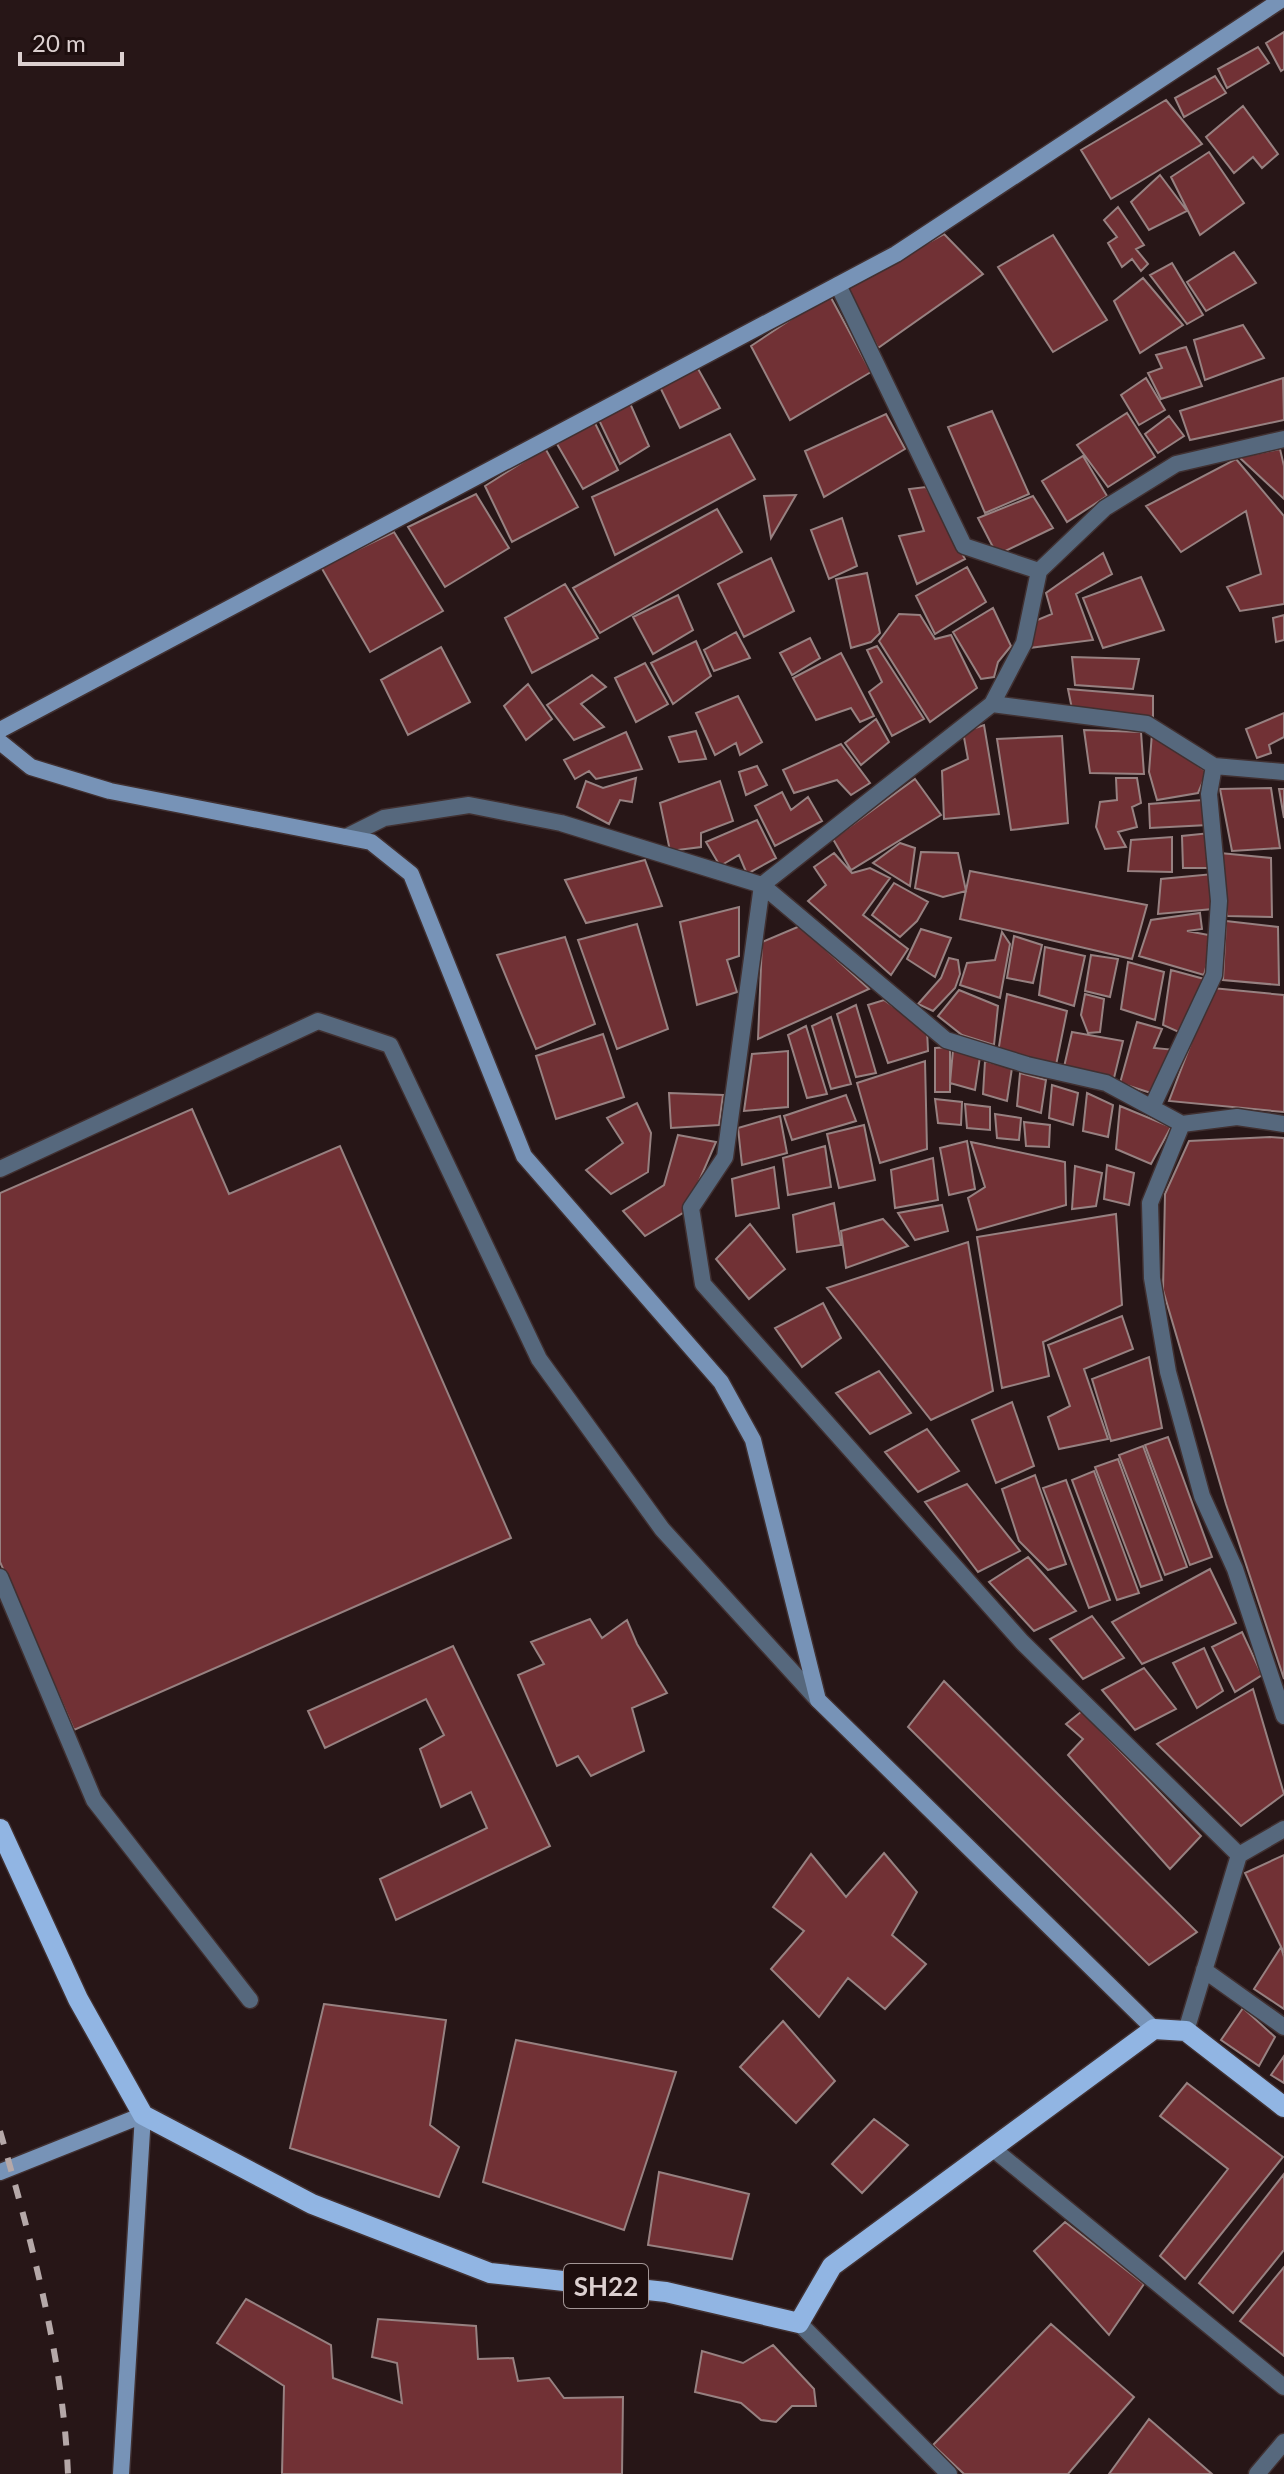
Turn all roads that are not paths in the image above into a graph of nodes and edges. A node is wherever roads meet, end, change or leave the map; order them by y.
1 (1281, 0) edge
2 (838, 285) junction
3 (1284, 439) edge
4 (1039, 571) junction
5 (992, 704) junction
6 (0, 730) edge
7 (0, 742) edge
8 (1214, 766) junction
9 (1284, 772) edge
10 (346, 837) junction
11 (762, 885) junction
12 (1152, 1107) junction
13 (1182, 1124) junction
14 (1284, 1124) edge
15 (0, 1169) edge
16 (0, 1577) edge
17 (818, 1700) junction
18 (1284, 1716) edge
19 (0, 1829) edge
20 (1284, 1829) edge
21 (1239, 1855) junction
22 (1204, 1970) junction
23 (250, 2000) dead end
24 (1284, 2027) edge
25 (1154, 2029) junction
26 (1186, 2031) junction
27 (1284, 2107) edge
28 (143, 2115) junction
29 (992, 2148) junction
30 (0, 2172) edge
31 (799, 2323) junction
32 (1284, 2387) edge
33 (1284, 2442) edge
34 (121, 2474) edge
35 (949, 2474) edge
36 (1257, 2474) edge

1 - 2 street
2 - 4 street
2 - 6 street
3 - 4 street
4 - 5 street
5 - 8 street
5 - 11 street
7 - 10 street
8 - 9 street
8 - 12 street
10 - 11 street
10 - 17 street
11 - 12 street
11 - 21 street
12 - 13 street
13 - 14 street
13 - 18 street
15 - 17 street
16 - 23 street
17 - 25 street
19 - 28 main road
20 - 21 street
21 - 22 street
22 - 24 street
22 - 26 street
25 - 26 main road
25 - 29 main road
26 - 27 main road
28 - 30 street
28 - 31 main road, SH22
28 - 34 street
29 - 31 main road
29 - 32 street
31 - 35 street
33 - 36 street

